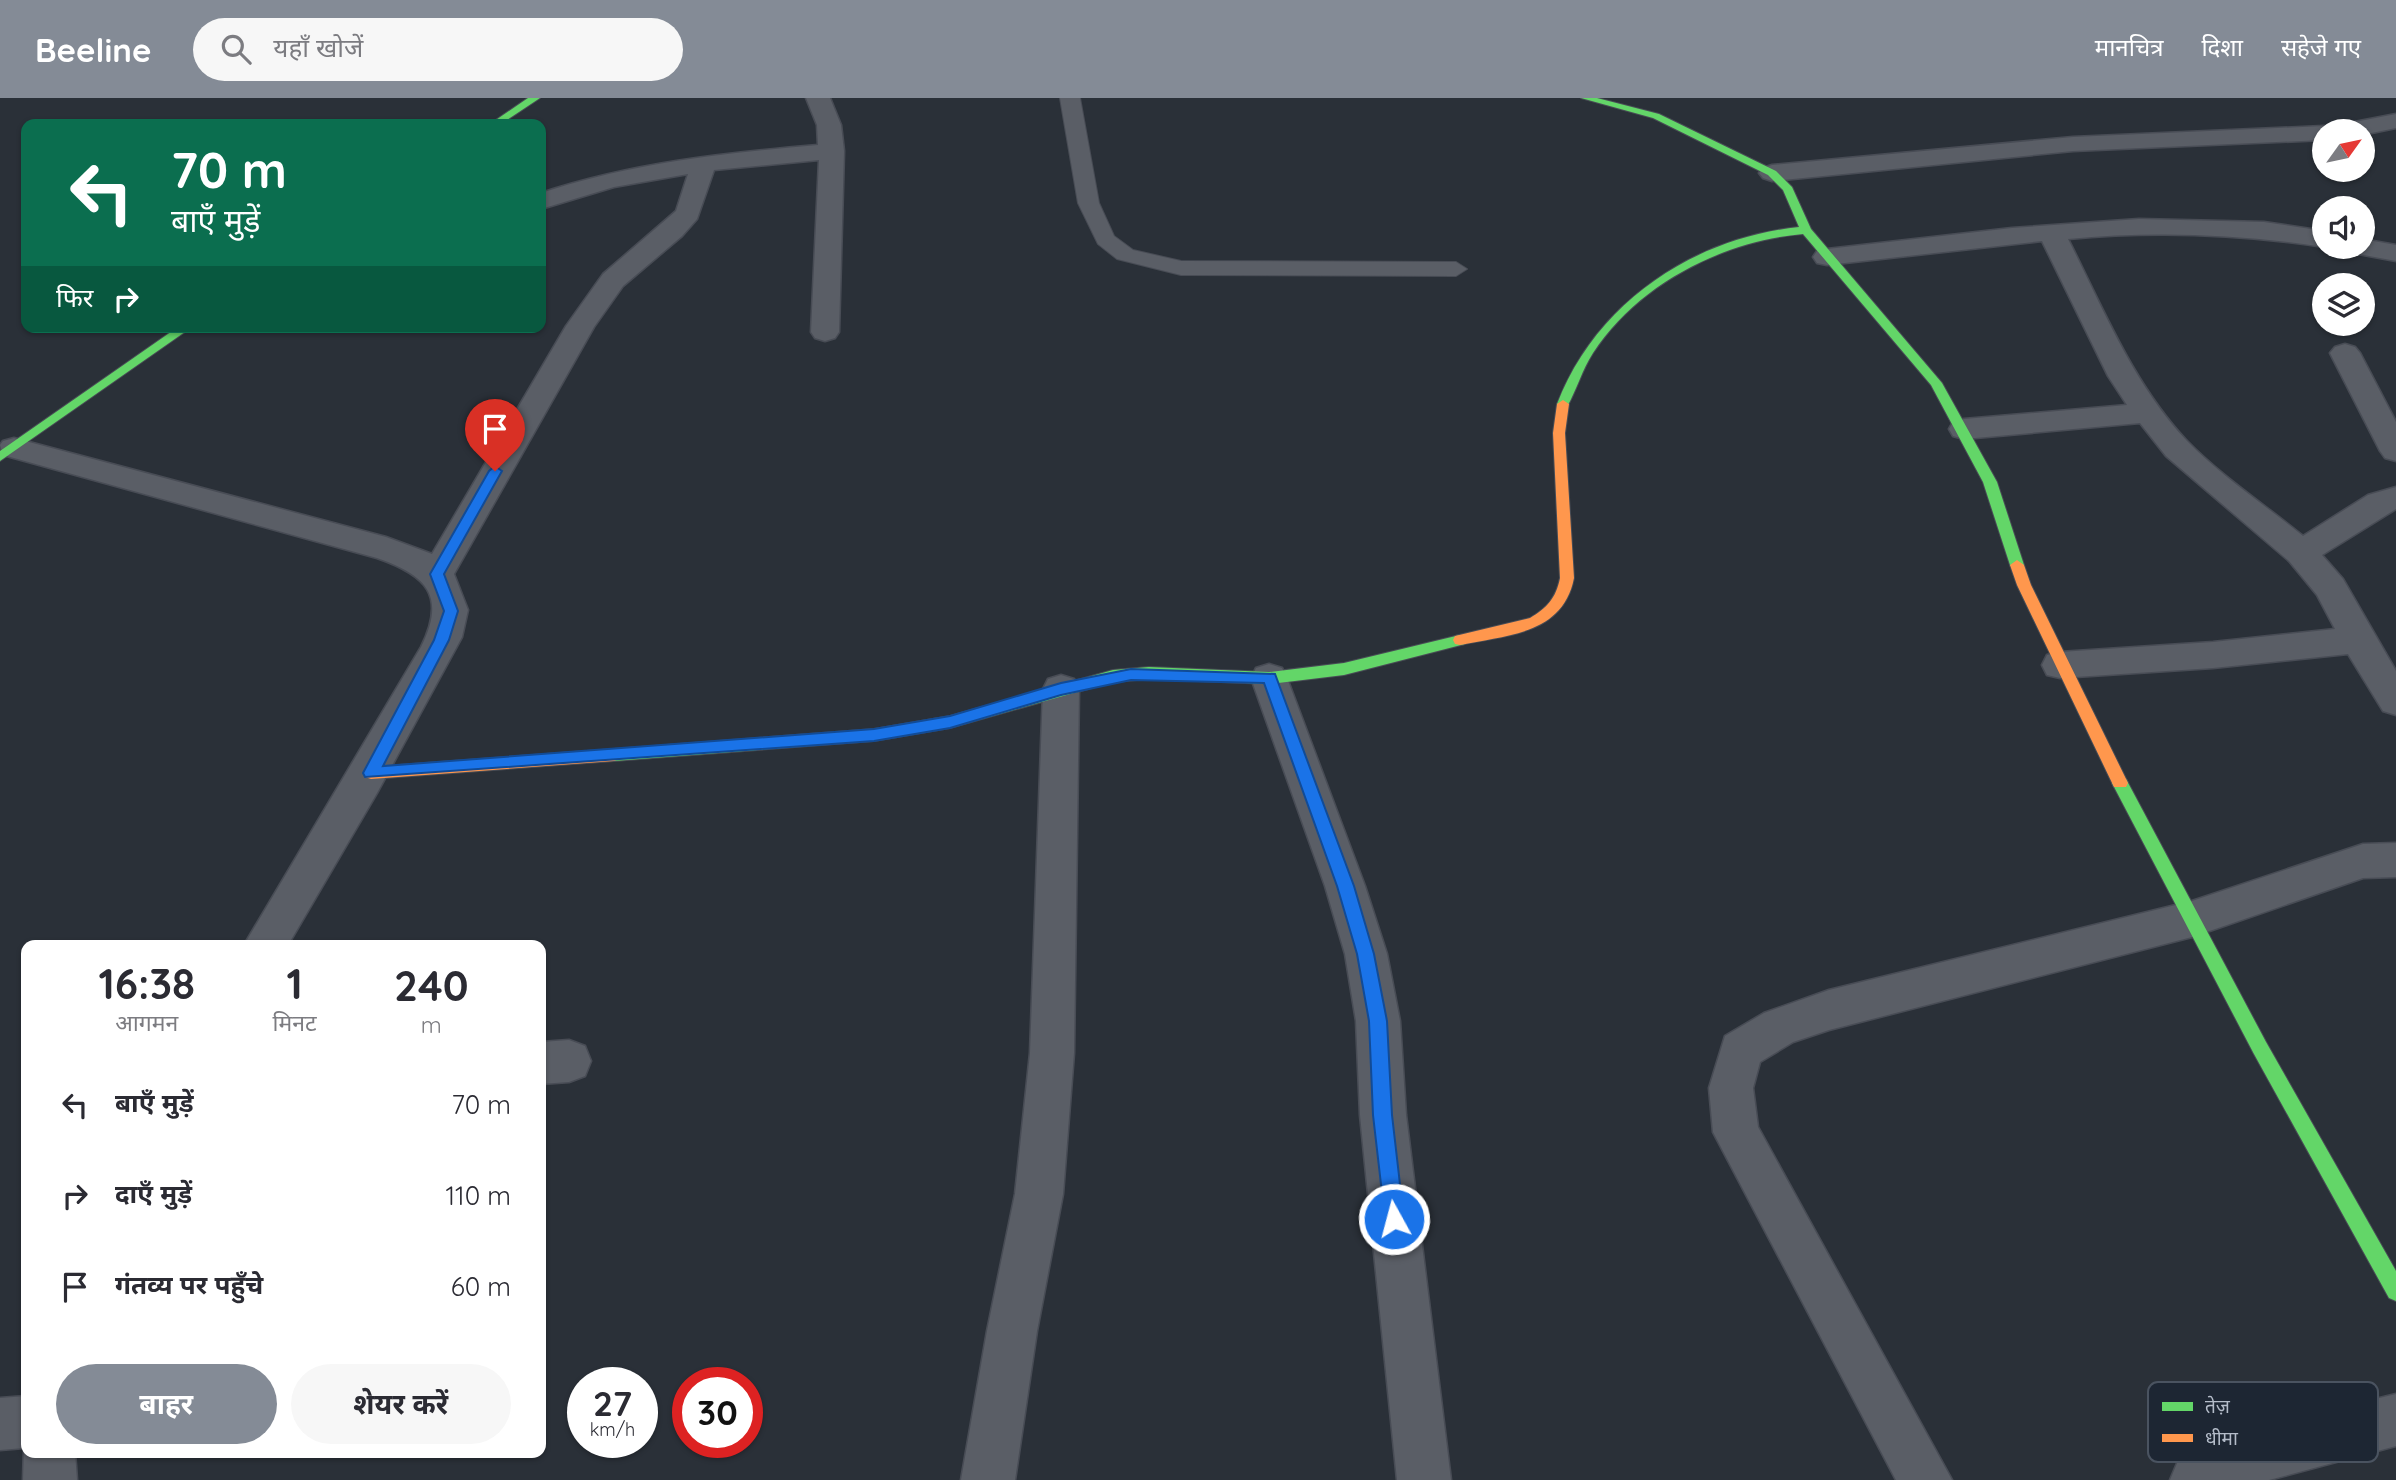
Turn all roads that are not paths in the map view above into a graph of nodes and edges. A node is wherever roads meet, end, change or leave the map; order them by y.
1 (535, 98) edge
2 (818, 98) edge
3 (1070, 98) edge
4 (1586, 98) edge
5 (503, 119) edge
6 (2396, 121) edge
7 (2375, 125) edge
8 (2312, 134) edge
9 (832, 151) junction
10 (704, 163) junction
11 (1772, 173) junction
12 (546, 200) edge
13 (1806, 230) junction
14 (2052, 234) junction
15 (2312, 237) edge
16 (2375, 249) edge
17 (2396, 253) edge
18 (1827, 257) junction
19 (1456, 270) dead end
20 (825, 332) dead end
21 (177, 333) edge
22 (2345, 353) dead end
23 (2148, 413) junction
24 (1964, 429) junction
25 (2396, 451) edge
26 (7, 453) edge
27 (2396, 498) edge
28 (2301, 554) junction
29 (437, 574) junction
30 (2358, 640) junction
31 (2060, 665) junction
32 (1269, 678) junction
33 (1061, 689) junction
34 (2396, 701) edge
35 (371, 773) junction
36 (2396, 860) edge
37 (2192, 919) junction
38 (268, 940) edge
39 (2396, 1291) edge
40 (2396, 1420) edge
41 (21, 1422) edge
42 (0, 1424) edge
43 (2378, 1424) edge
44 (49, 1458) edge
45 (2246, 1462) edge
46 (50, 1480) edge
47 (988, 1480) edge
48 (1424, 1480) edge
49 (1925, 1480) edge
50 (2197, 1480) edge

1 - 5 street
2 - 9 street
3 - 19 lane
4 - 11 street
6 - 7 street
8 - 11 street
9 - 10 street
9 - 20 street
10 - 12 street
10 - 29 street
11 - 13 street
13 - 18 street
13 - 32 street
14 - 15 street
14 - 18 street
14 - 23 street
16 - 17 street
18 - 24 street
21 - 26 street
22 - 25 street
23 - 24 street
23 - 28 street
24 - 31 street
26 - 29 street
27 - 28 street
28 - 30 street
29 - 35 street
30 - 31 street
30 - 34 street
31 - 37 street
32 - 33 street
32 - 48 street
33 - 35 street
33 - 47 street
35 - 38 street
36 - 37 street
37 - 39 street
37 - 49 street
40 - 43 street
41 - 42 street
44 - 46 street
45 - 50 street

